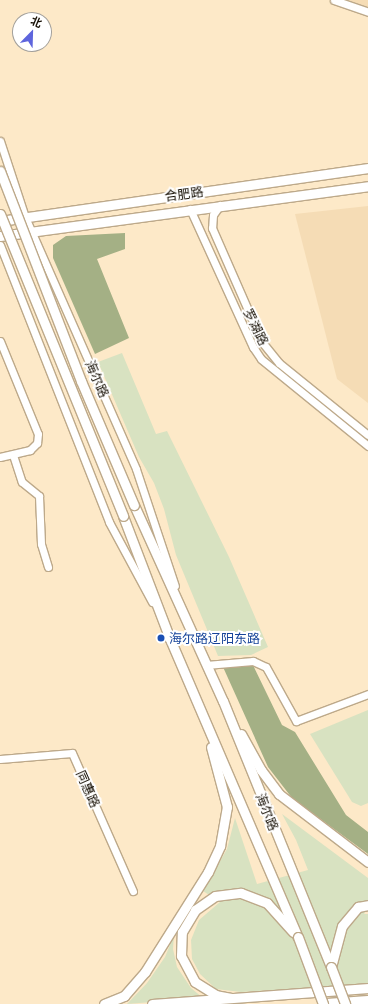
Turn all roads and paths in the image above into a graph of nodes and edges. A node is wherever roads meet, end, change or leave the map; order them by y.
1 (334, 0) edge
2 (368, 12) edge
3 (0, 141) edge
4 (368, 168) edge
5 (0, 171) edge
6 (368, 186) edge
7 (220, 205) junction
8 (190, 209) junction
9 (0, 214) edge
10 (25, 217) junction
11 (0, 221) edge
12 (32, 230) junction
13 (0, 236) edge
14 (0, 245) edge
15 (0, 341) edge
16 (368, 435) edge
17 (368, 446) edge
18 (13, 455) junction
19 (0, 457) edge
20 (48, 567) dead end
21 (186, 620) junction
22 (164, 624) junction
23 (206, 665) junction
24 (368, 694) edge
25 (223, 701) junction
26 (200, 709) junction
27 (0, 759) edge
28 (368, 862) edge
29 (133, 890) dead end
30 (368, 905) edge
31 (298, 937) junction
32 (331, 966) junction
33 (368, 988) edge
34 (231, 998) junction
35 (368, 1001) edge
36 (104, 1004) edge
37 (152, 1004) edge
38 (322, 1004) edge
39 (327, 1004) edge
40 (345, 1004) edge

1 - 2 street
3 - 10 street, 海尔路
4 - 10 main road, 合肥路
5 - 21 main road, 海尔路, bridge
6 - 7 main road, 合肥路
7 - 8 main road, 合肥路
7 - 16 street, 罗湖路
8 - 12 main road, 合肥路
8 - 17 street
9 - 22 main road, 海尔路, bridge
10 - 11 main road, 合肥路
10 - 12 street, 海尔路
12 - 13 main road, 合肥路
12 - 21 street, 海尔路
14 - 22 street, 海尔路
15 - 18 street
18 - 19 street
18 - 20 street
21 - 23 main road, 海尔路
22 - 26 main road, 海尔路
23 - 24 street
23 - 25 main road, 海尔路
25 - 28 main road
25 - 32 main road, 海尔路
26 - 31 main road, 海尔路
26 - 36 main road
27 - 29 street, 同惠路
30 - 32 main road
31 - 34 main road
31 - 38 main road, 海尔路, bridge
32 - 40 main road, 海尔路, bridge
33 - 34 main road
34 - 37 main road
35 - 39 highway

